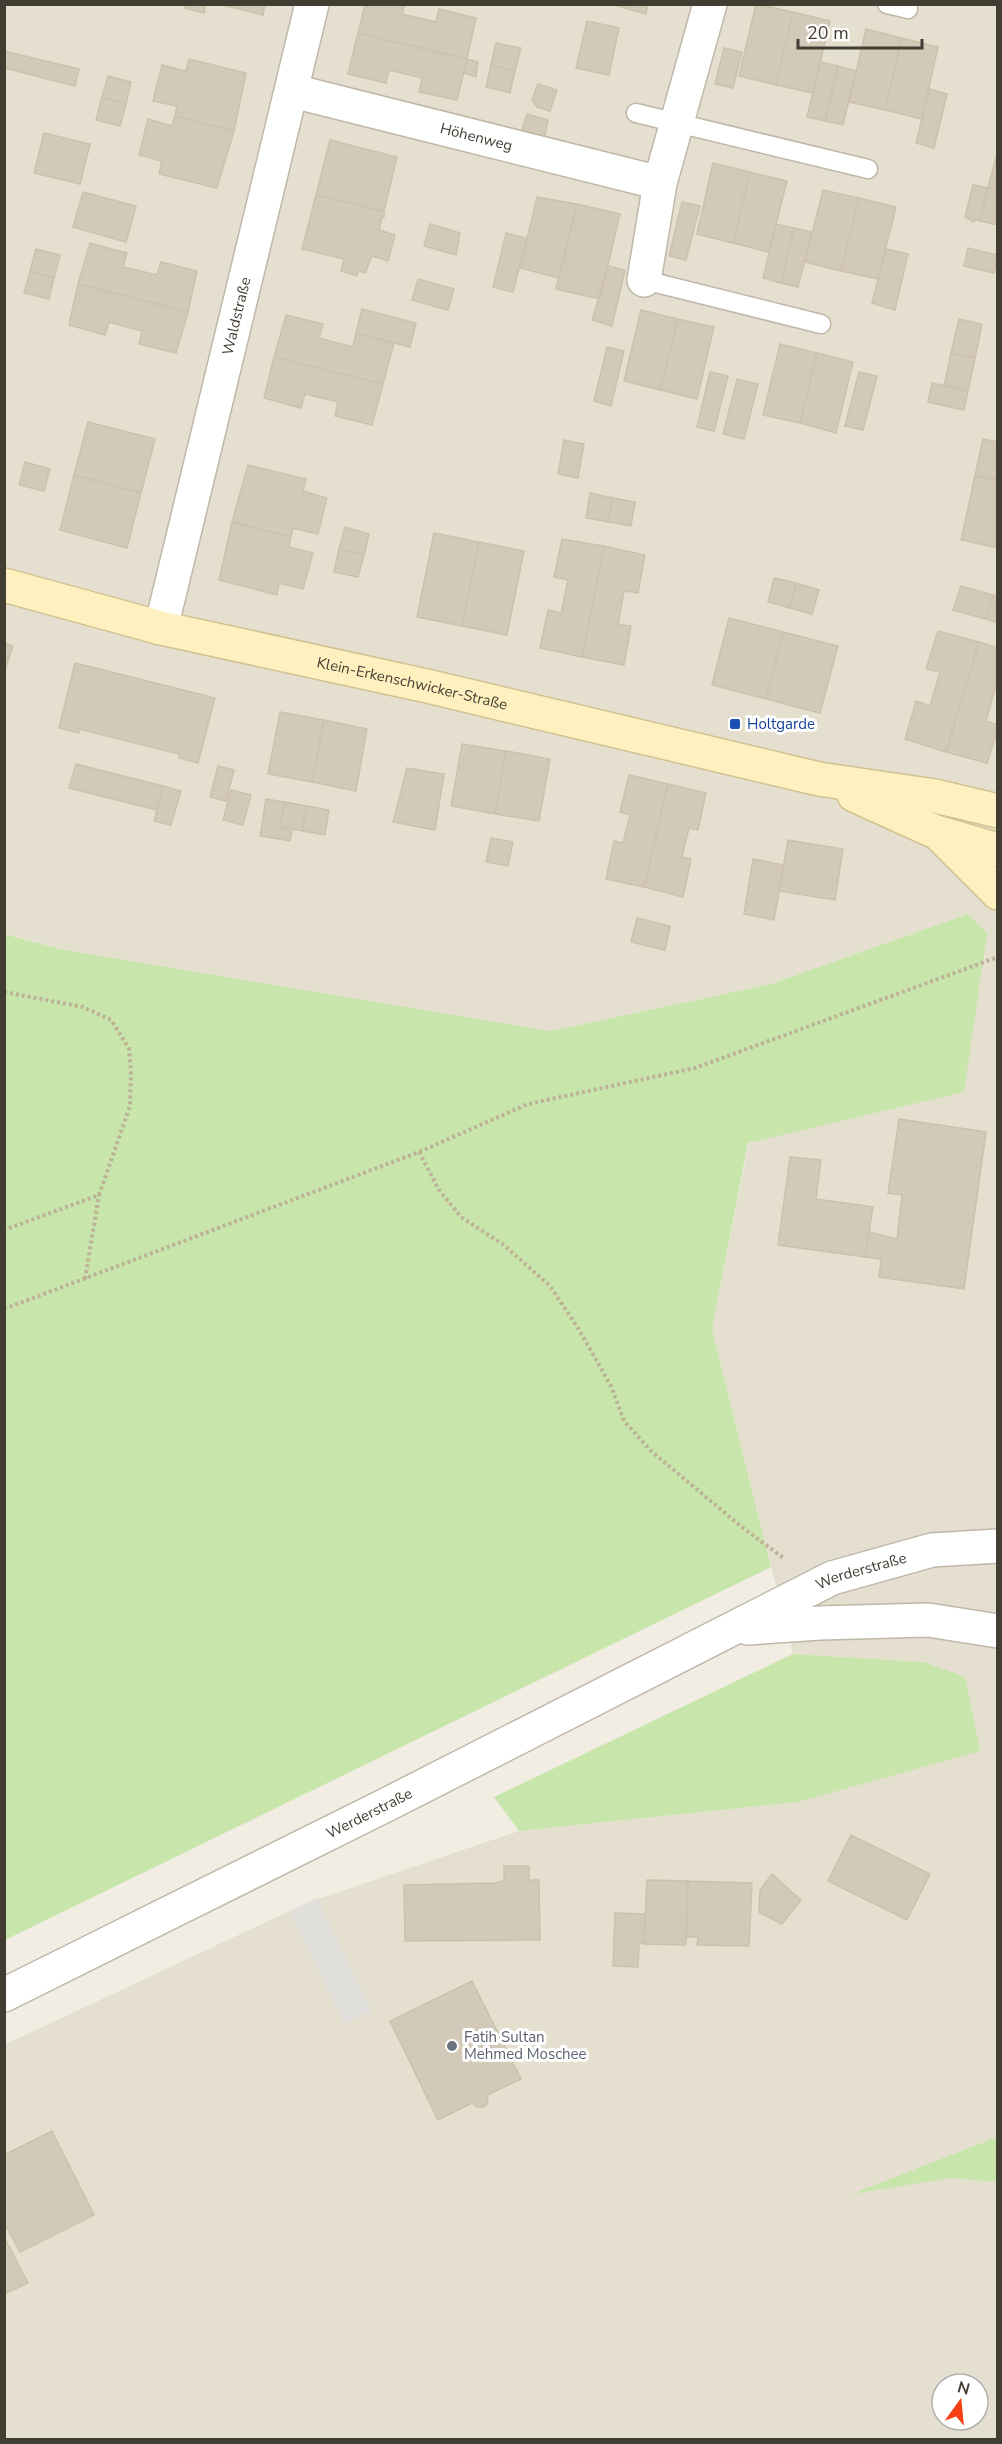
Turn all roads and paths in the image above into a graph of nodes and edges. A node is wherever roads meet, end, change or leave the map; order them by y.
1 (312, 4) edge
2 (710, 4) edge
3 (887, 4) edge
4 (908, 9) dead end
5 (292, 91) junction
6 (636, 113) dead end
7 (676, 123) junction
8 (868, 170) dead end
9 (660, 183) junction
10 (645, 280) joint
11 (821, 324) dead end
12 (4, 585) edge
13 (162, 628) junction
14 (819, 779) junction
15 (998, 811) edge
16 (938, 833) junction
17 (998, 850) edge
18 (998, 893) edge
19 (998, 957) edge
20 (4, 992) edge
21 (419, 1152) junction
22 (99, 1195) junction
23 (4, 1230) edge
24 (85, 1279) junction
25 (4, 1310) edge
26 (998, 1546) edge
27 (809, 1590) junction
28 (735, 1629) junction
29 (998, 1631) edge
30 (4, 1995) edge

1 - 5 street, Waldstraße
2 - 7 street
3 - 4 lane
5 - 9 street, Höhenweg
5 - 13 street, Waldstraße
6 - 7 lane
7 - 8 lane
7 - 9 street
9 - 10 street
10 - 11 lane
12 - 13 street, Klein-Erkenschwicker-Straße
13 - 14 street, Klein-Erkenschwicker-Straße
14 - 15 street, Klein-Erkenschwicker-Straße
14 - 16 street, Klein-Erkenschwicker-Straße
16 - 17 street, Klein-Erkenschwicker-Straße
16 - 18 street, Klein-Erkenschwicker-Straße
19 - 21 path
20 - 22 path
21 - 24 path
21 - 27 path
22 - 23 path
22 - 24 path
24 - 25 path
26 - 27 street, Werderstraße
27 - 28 street, Werderstraße
28 - 29 street, Werderstraße
28 - 30 street, Werderstraße

